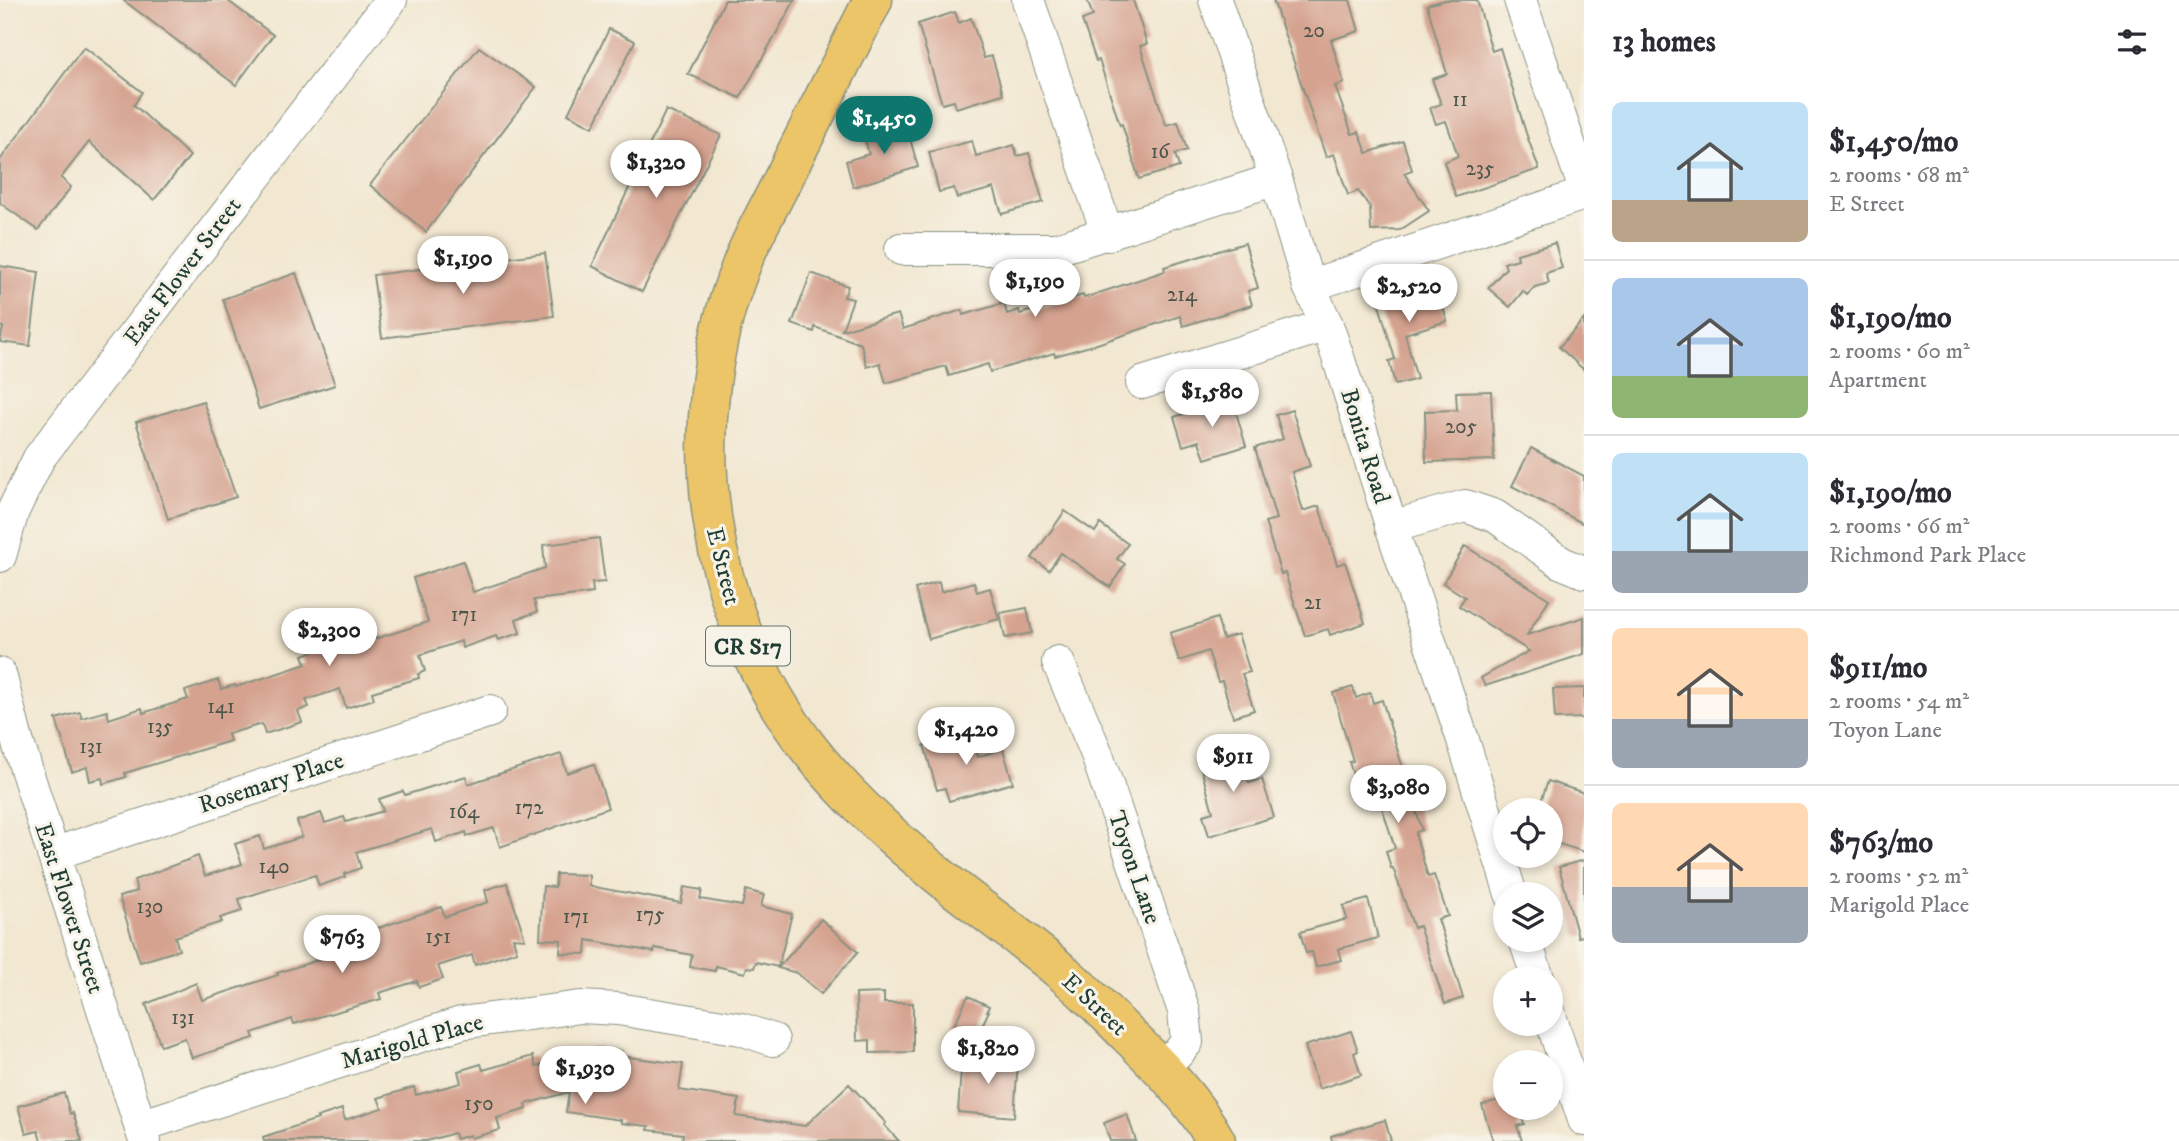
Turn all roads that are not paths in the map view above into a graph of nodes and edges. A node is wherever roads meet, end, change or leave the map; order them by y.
1 (391, 0) edge
2 (873, 0) edge
3 (1028, 0) edge
4 (1215, 0) edge
5 (1524, 1) edge
6 (1276, 179) junction
7 (1584, 187) edge
8 (1584, 194) edge
9 (1108, 235) junction
10 (901, 248) dead end
11 (1309, 286) junction
12 (1327, 325) junction
13 (1142, 383) dead end
14 (1391, 527) junction
15 (0, 556) edge
16 (1584, 572) edge
17 (1058, 662) dead end
18 (0, 674) edge
19 (490, 711) dead end
20 (8, 740) edge
21 (53, 854) junction
22 (1507, 882) edge
23 (1557, 1036) edge
24 (773, 1040) dead end
25 (1158, 1064) junction
26 (1584, 1120) edge
27 (143, 1133) edge
28 (1216, 1141) edge

1 - 15 street, East Flower Street
2 - 25 main road, E Street / CR S17
3 - 9 street
4 - 6 street, Bonita Road
5 - 7 street
6 - 9 street
6 - 11 street, Bonita Road
8 - 11 street
9 - 10 street
11 - 12 street, Bonita Road
12 - 13 street
12 - 14 street, Bonita Road
14 - 16 street
14 - 22 street, Bonita Road
17 - 25 street, Toyon Lane
18 - 20 street, East Flower Street
19 - 21 street, Rosemary Place
20 - 21 street, East Flower Street
21 - 27 street, East Flower Street
23 - 26 street
24 - 27 street, Marigold Place
25 - 28 main road, E Street / CR S17

